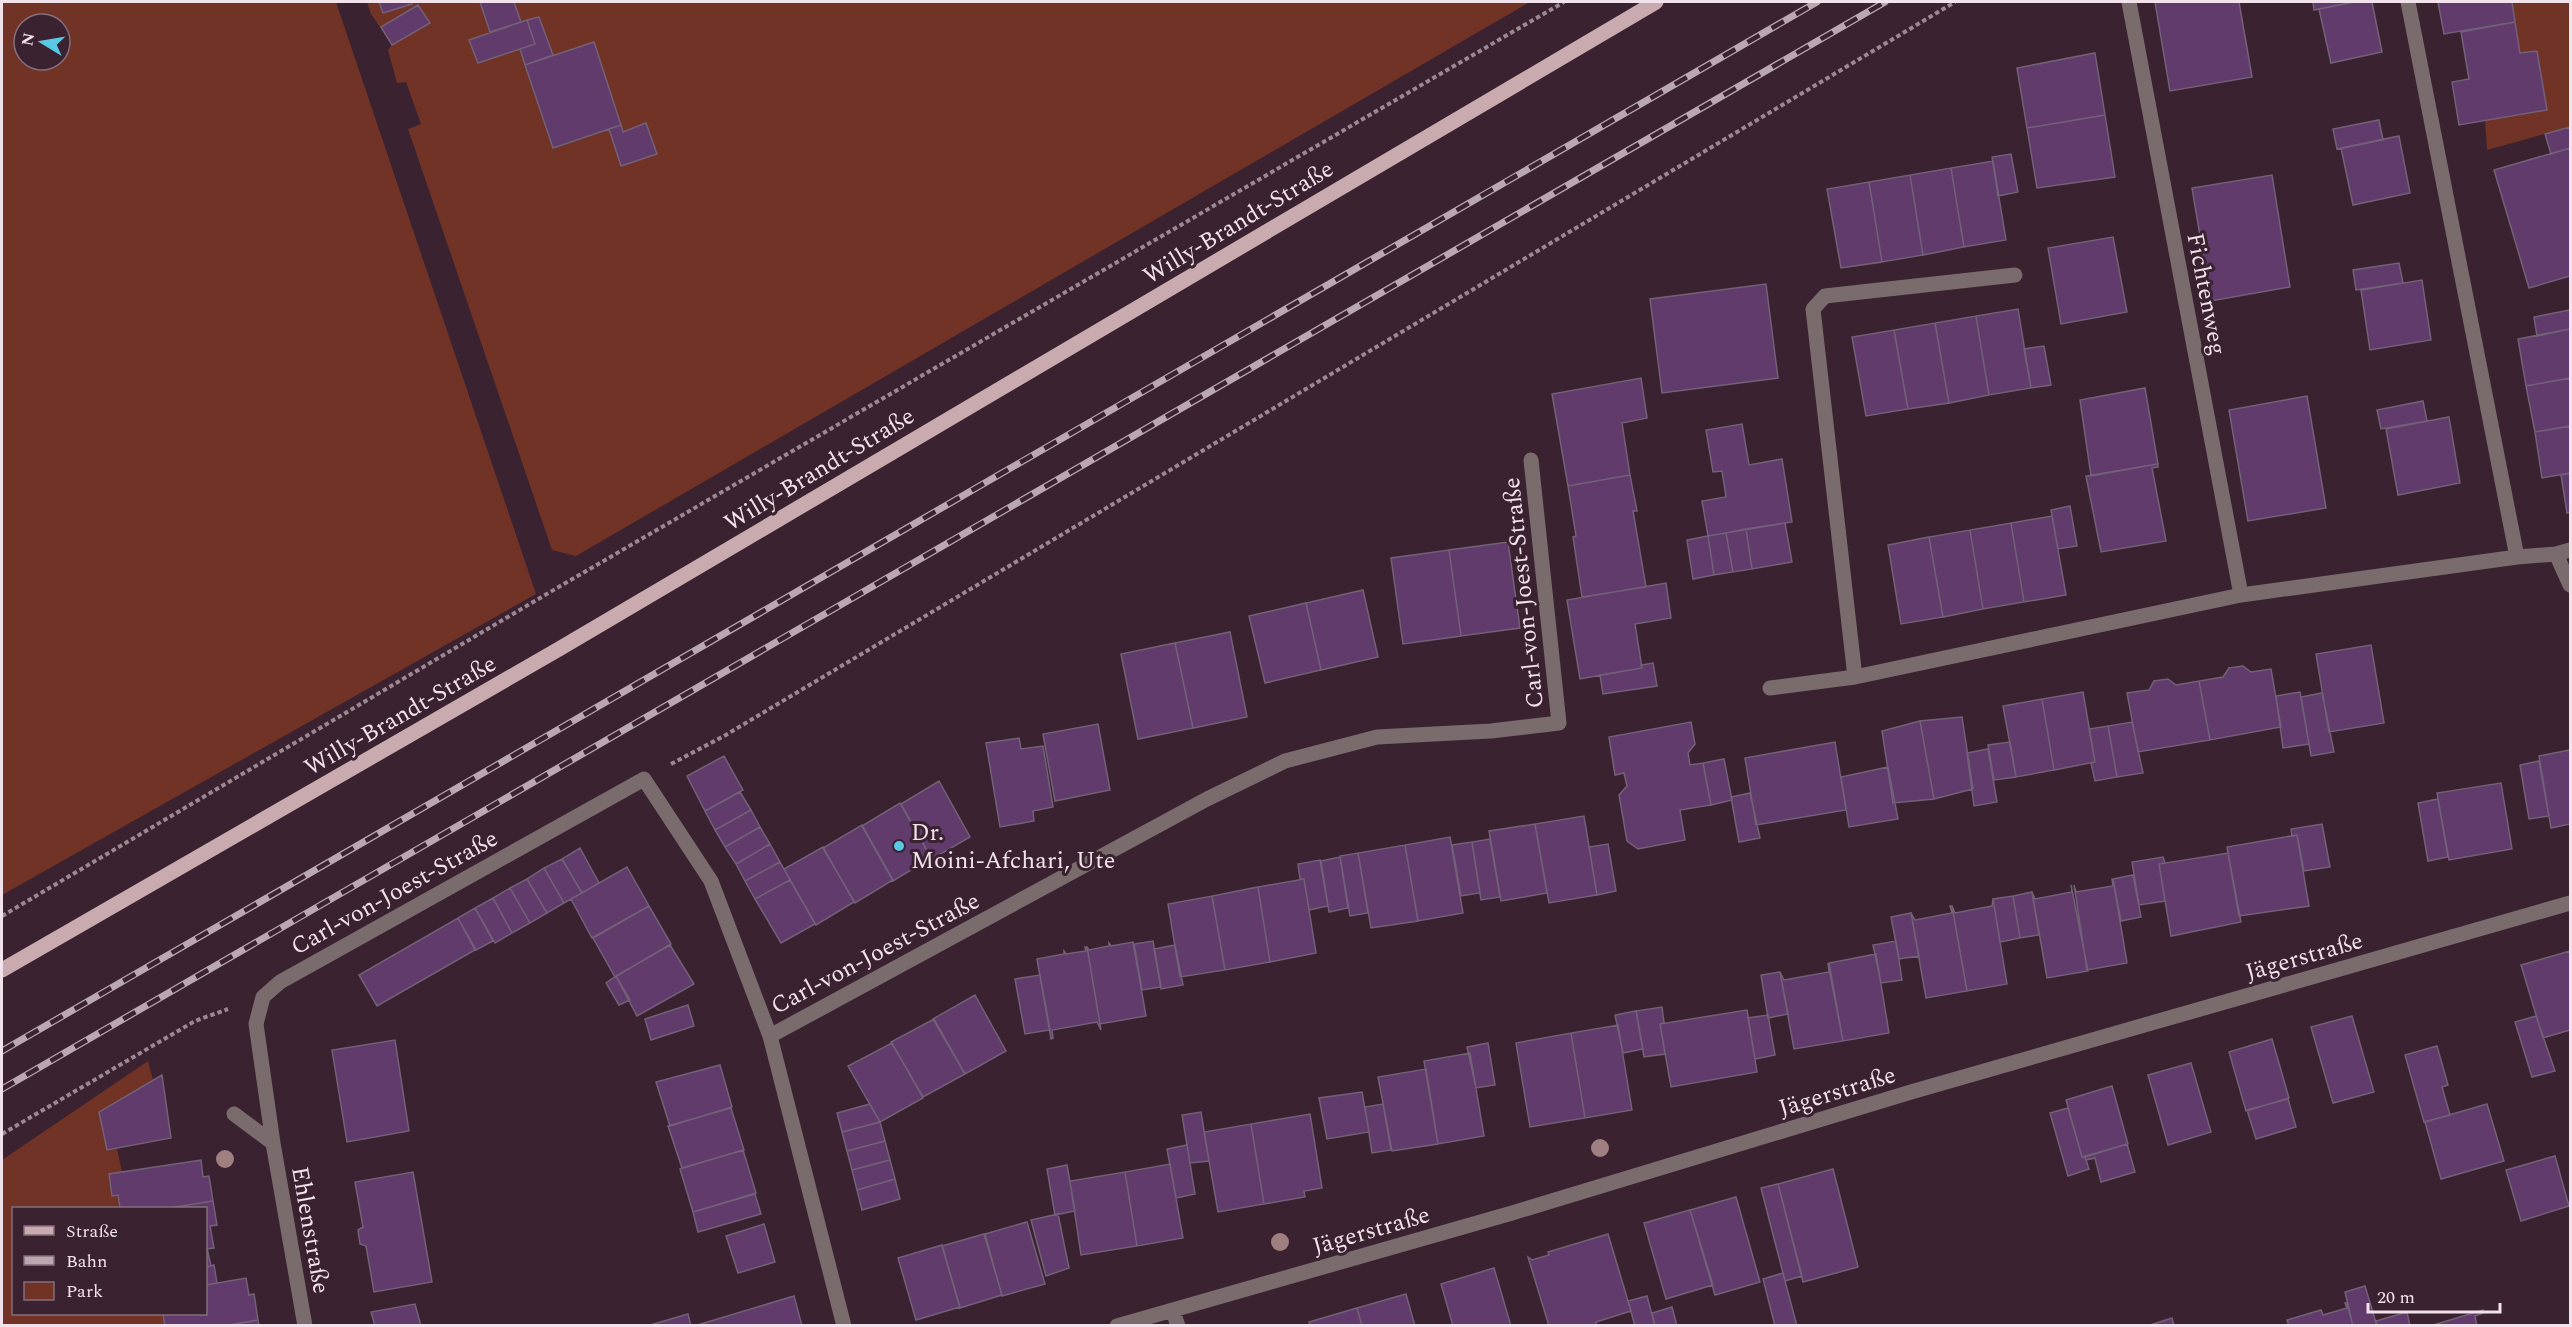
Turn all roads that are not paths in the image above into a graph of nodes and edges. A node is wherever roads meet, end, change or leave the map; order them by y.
1 (1656, 2) edge
2 (2128, 2) edge
3 (2408, 2) edge
4 (2014, 275) dead end
5 (1531, 460) dead end
6 (2563, 552) edge
7 (2517, 557) junction
8 (2571, 585) edge
9 (2241, 595) junction
10 (1855, 677) junction
11 (1770, 688) dead end
12 (2571, 903) edge
13 (2, 970) edge
14 (263, 997) joint
15 (770, 1036) junction
16 (234, 1114) dead end
17 (273, 1143) junction
18 (1175, 1318) edge
19 (305, 1326) edge
20 (844, 1326) edge
21 (1117, 1326) edge

1 - 13 main road, Willy-Brandt-Straße
2 - 9 street, Fichtenweg
3 - 7 street
4 - 10 street
5 - 15 street, Carl-von-Joest-Straße
6 - 7 street
6 - 8 street
7 - 9 street
9 - 10 street
10 - 11 street
12 - 18 street, Jägerstraße
14 - 15 street, Carl-von-Joest-Straße
14 - 17 street, Ehlenstraße
15 - 20 street, Carl-von-Joest-Straße
16 - 17 street, Ehlenstraße
17 - 19 street, Ehlenstraße
18 - 21 street, Jägerstraße

